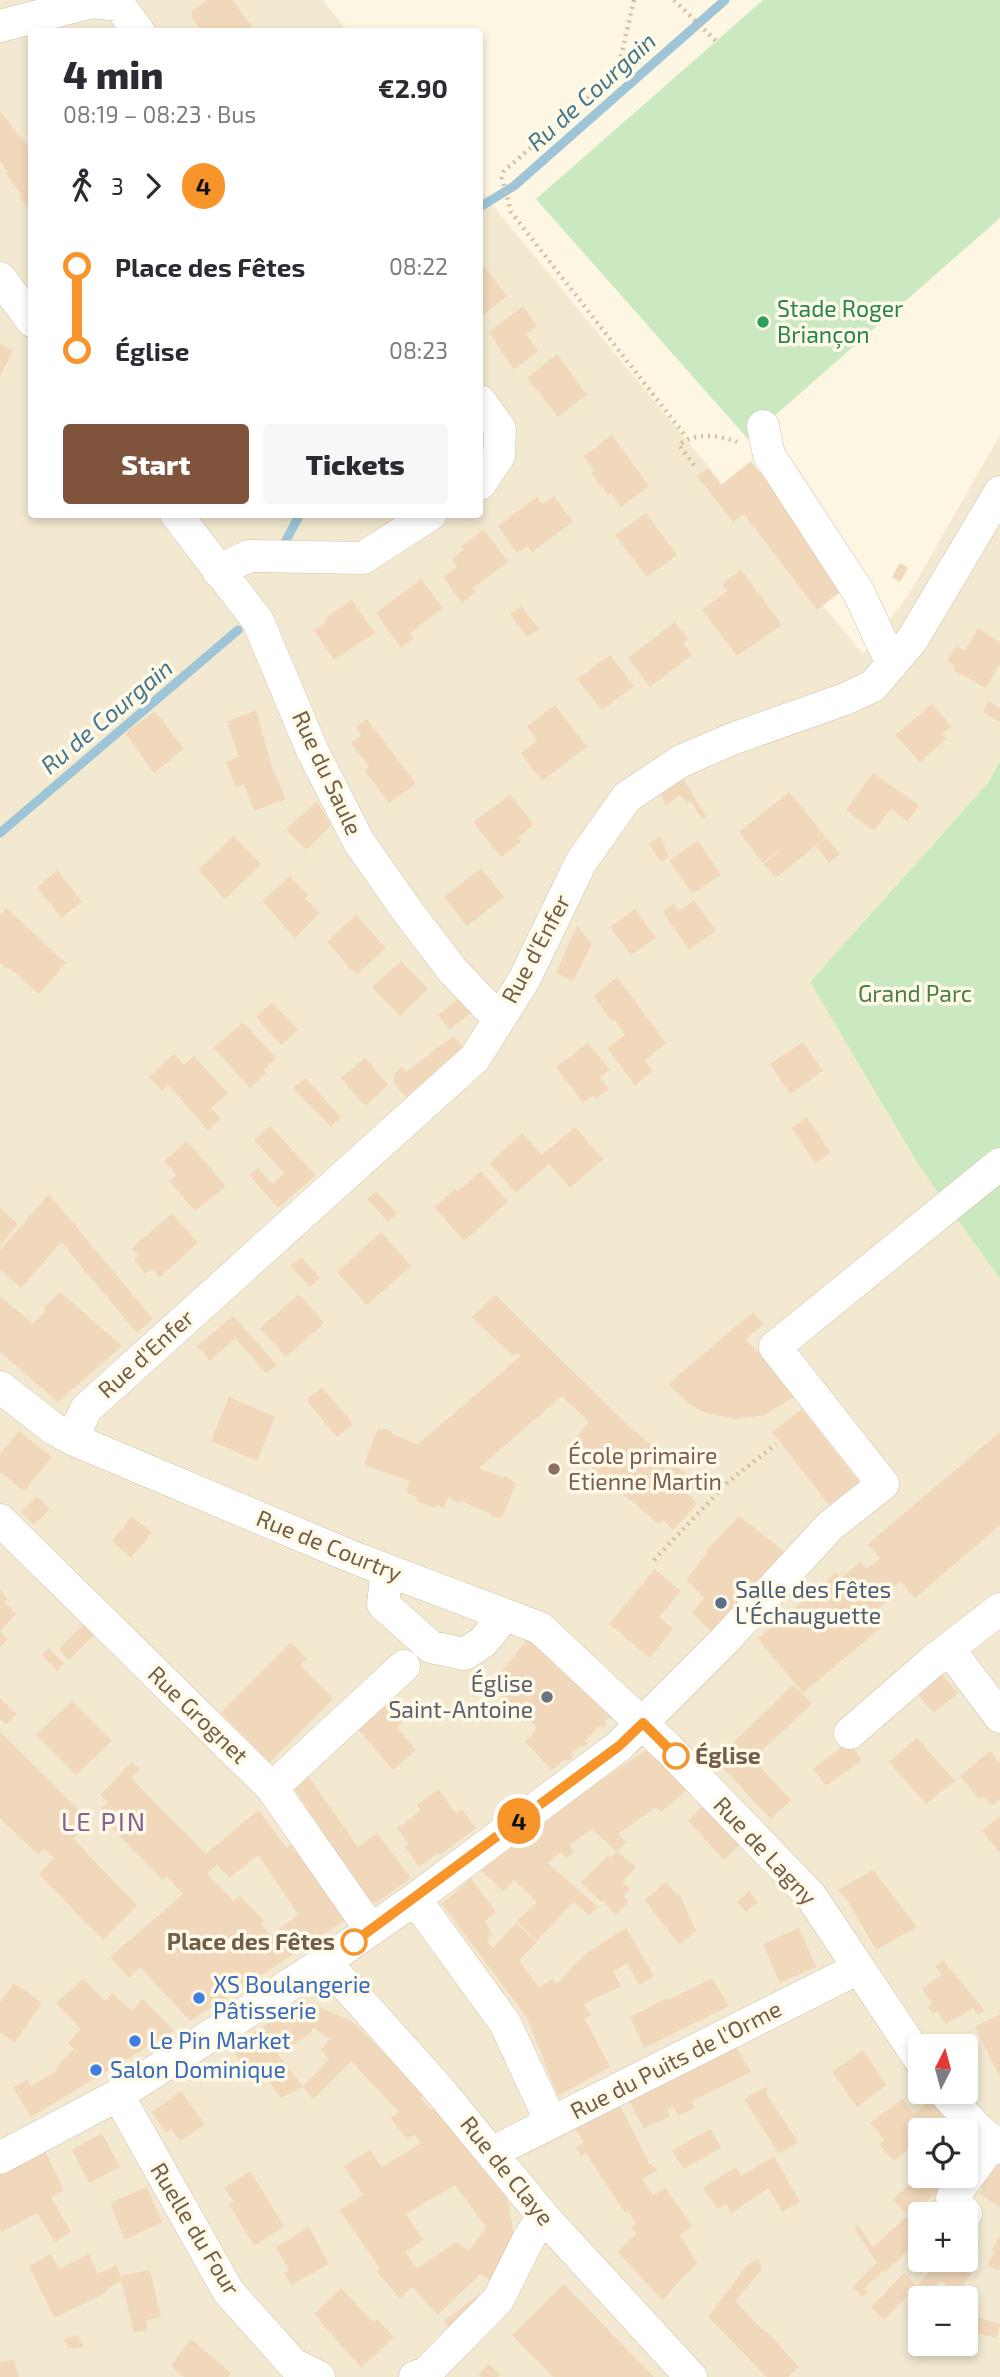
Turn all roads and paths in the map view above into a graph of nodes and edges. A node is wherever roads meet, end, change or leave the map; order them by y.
1 (634, 0) edge
2 (674, 0) edge
3 (0, 26) edge
4 (136, 28) edge
5 (716, 41) dead end
6 (0, 278) edge
7 (28, 316) edge
8 (483, 405) edge
9 (687, 438) junction
10 (766, 441) joint
11 (694, 465) dead end
12 (483, 480) edge
13 (1000, 492) edge
14 (179, 518) edge
15 (425, 518) edge
16 (218, 571) junction
17 (892, 664) junction
18 (499, 1018) junction
19 (1000, 1164) edge
20 (3, 1397) edge
21 (72, 1439) junction
22 (776, 1444) dead end
23 (0, 1520) edge
24 (654, 1560) dead end
25 (387, 1570) junction
26 (1000, 1609) edge
27 (505, 1615) junction
28 (949, 1649) junction
29 (404, 1666) dead end
30 (1000, 1717) edge
31 (643, 1723) junction
32 (850, 1733) dead end
33 (272, 1788) junction
34 (415, 1899) junction
35 (371, 1930) junction
36 (325, 1962) junction
37 (859, 1968) junction
38 (908, 2042) edge
39 (118, 2095) junction
40 (956, 2104) edge
41 (551, 2122) junction
42 (997, 2146) edge
43 (3, 2151) edge
44 (493, 2152) junction
45 (955, 2202) edge
46 (543, 2216) junction
47 (421, 2376) edge
48 (319, 2377) edge
49 (691, 2377) edge

1 - 9 path
2 - 5 path
3 - 4 street
6 - 7 street
8 - 12 street
9 - 10 path
9 - 11 path
10 - 17 street
13 - 17 street, Rue d'Enfer
14 - 16 street, Rue du Saule
15 - 16 street
16 - 18 street, Rue du Saule
17 - 18 street, Rue d'Enfer
18 - 21 street, Rue d'Enfer
19 - 31 street
20 - 21 street, Rue de Courtry
21 - 25 street, Rue de Courtry
22 - 24 path
23 - 33 street, Rue Grognet
25 - 27 street, Rue de Courtry
25 - 27 street
26 - 28 street
27 - 31 street, Rue de Courtry
28 - 30 street
28 - 32 street
29 - 33 street
31 - 34 street
31 - 37 street, Rue de Lagny
33 - 35 street, Rue Grognet
34 - 35 street
34 - 41 street
35 - 36 street
36 - 39 street
36 - 44 street, Rue de Claye
37 - 38 street, Rue de Lagny
37 - 41 street, Rue du Puits de l'Orme
39 - 43 street
39 - 48 street, Ruelle du Four
40 - 42 street
41 - 44 street, Rue du Puits de l'Orme
42 - 45 street
44 - 46 street, Rue de Claye
46 - 47 street
46 - 49 street, Rue de Claye

